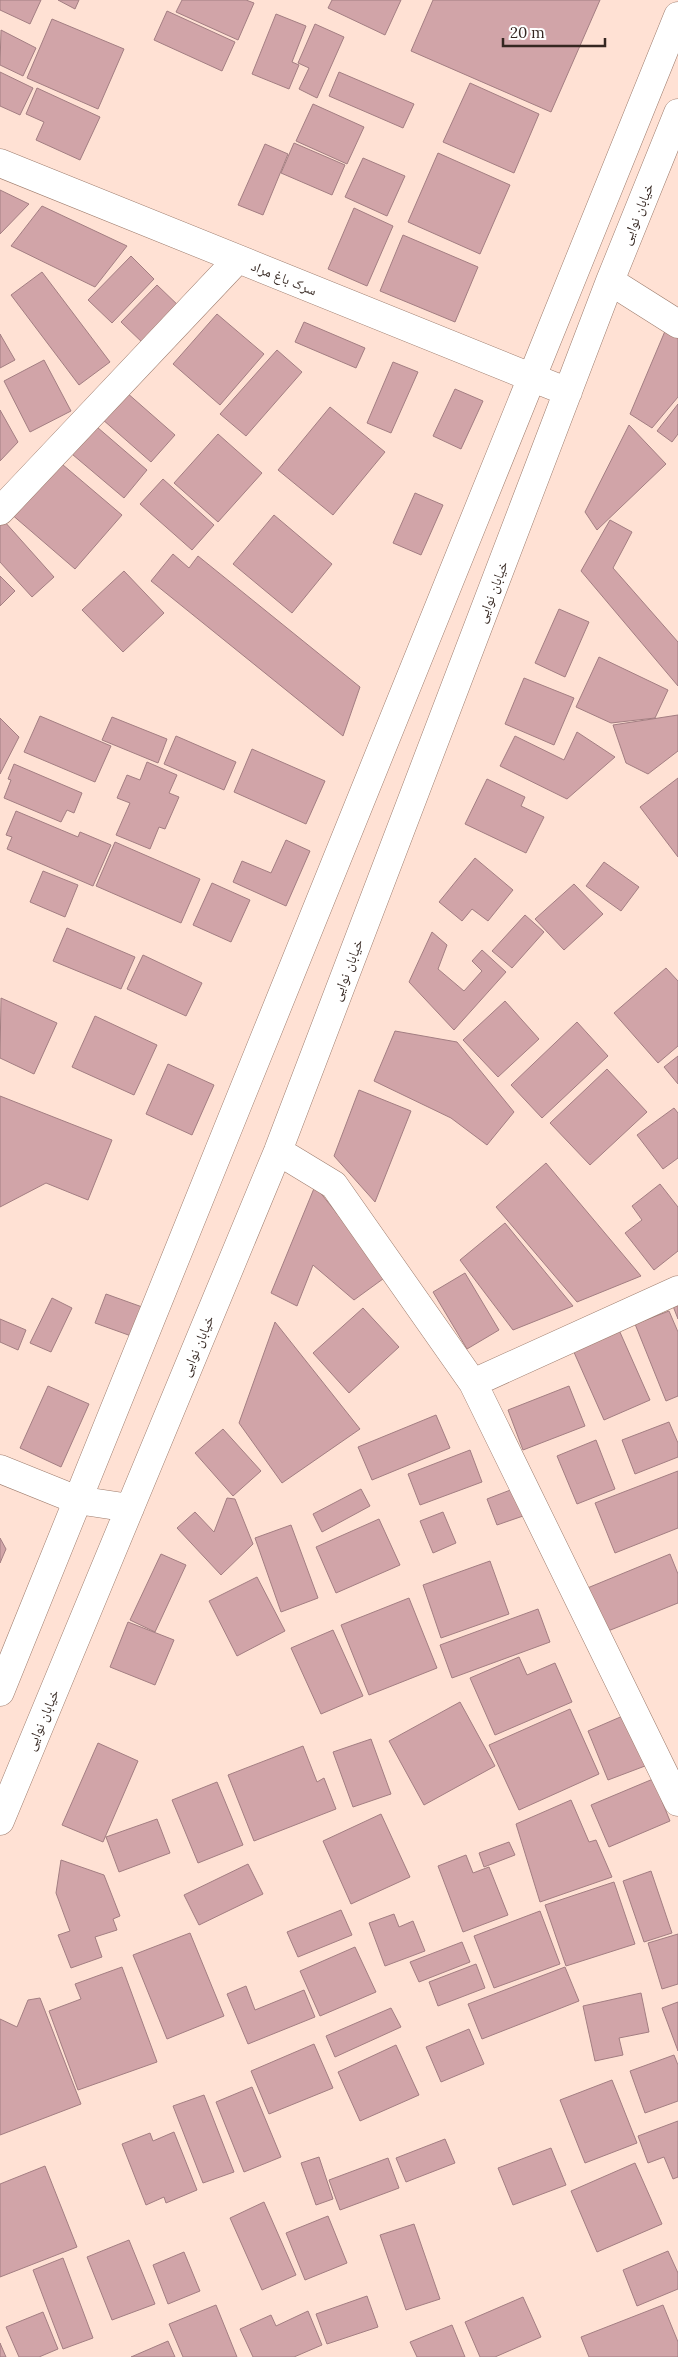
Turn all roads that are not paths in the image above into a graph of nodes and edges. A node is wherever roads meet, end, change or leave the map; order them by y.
1 (678, 16) edge
2 (670, 59) edge
3 (678, 113) edge
4 (0, 163) edge
5 (238, 259) junction
6 (610, 281) junction
7 (678, 324) edge
8 (530, 377) junction
9 (568, 392) junction
10 (0, 511) edge
11 (278, 1151) junction
12 (678, 1290) edge
13 (473, 1383) junction
14 (0, 1469) edge
15 (77, 1500) junction
16 (130, 1508) junction
17 (0, 1692) edge
18 (678, 1802) edge
19 (0, 1821) edge

1 - 2 street
2 - 8 street
3 - 6 street, خیابان نوایی
4 - 5 street, سرک باغ مراد
5 - 8 street, سرک باغ مراد
5 - 10 street
6 - 7 street
6 - 9 street, خیابان نوایی
8 - 9 street, سرک باغ مراد
8 - 15 street
9 - 11 street, خیابان نوایی
11 - 13 street
11 - 16 street, خیابان نوایی
12 - 13 street
13 - 18 street
14 - 15 street
15 - 16 street
15 - 17 street
16 - 19 street, خیابان نوایی

